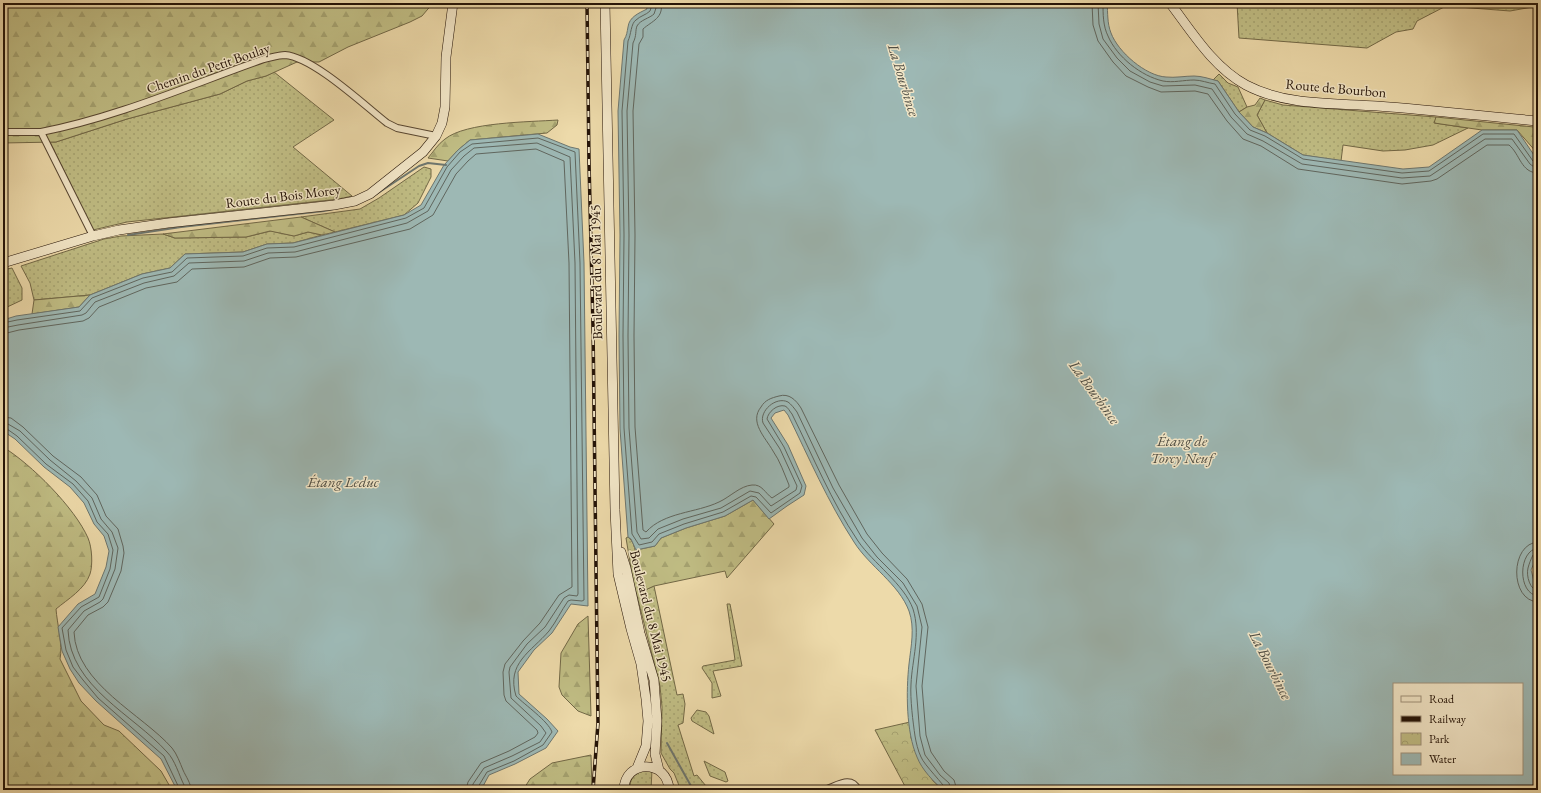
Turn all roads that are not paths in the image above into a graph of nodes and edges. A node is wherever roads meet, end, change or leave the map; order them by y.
1 (453, 3) edge
2 (605, 3) edge
3 (1170, 3) edge
4 (1538, 120) edge
5 (3, 132) edge
6 (41, 132) junction
7 (436, 136) junction
8 (93, 236) junction
9 (3, 264) edge
10 (617, 541) junction
11 (637, 768) junction
12 (659, 770) junction
13 (624, 790) edge
14 (669, 790) edge
15 (824, 790) edge
16 (858, 790) edge

1 - 7 main road, Route du Bois Morey
2 - 10 main road, Boulevard du 8 Mai 1945
3 - 4 main road, Route de Bourbon
5 - 6 street, Chemin du Petit Boulay
6 - 7 street, Chemin du Petit Boulay
6 - 8 street
7 - 8 main road, Route du Bois Morey
8 - 9 main road, Route du Bois Morey
10 - 11 main road, Boulevard du 8 Mai 1945
10 - 12 main road, Boulevard du 8 Mai 1945
11 - 12 main road
11 - 13 main road, Boulevard du 8 Mai 1945
12 - 14 main road, Boulevard du 8 Mai 1945
15 - 16 street

